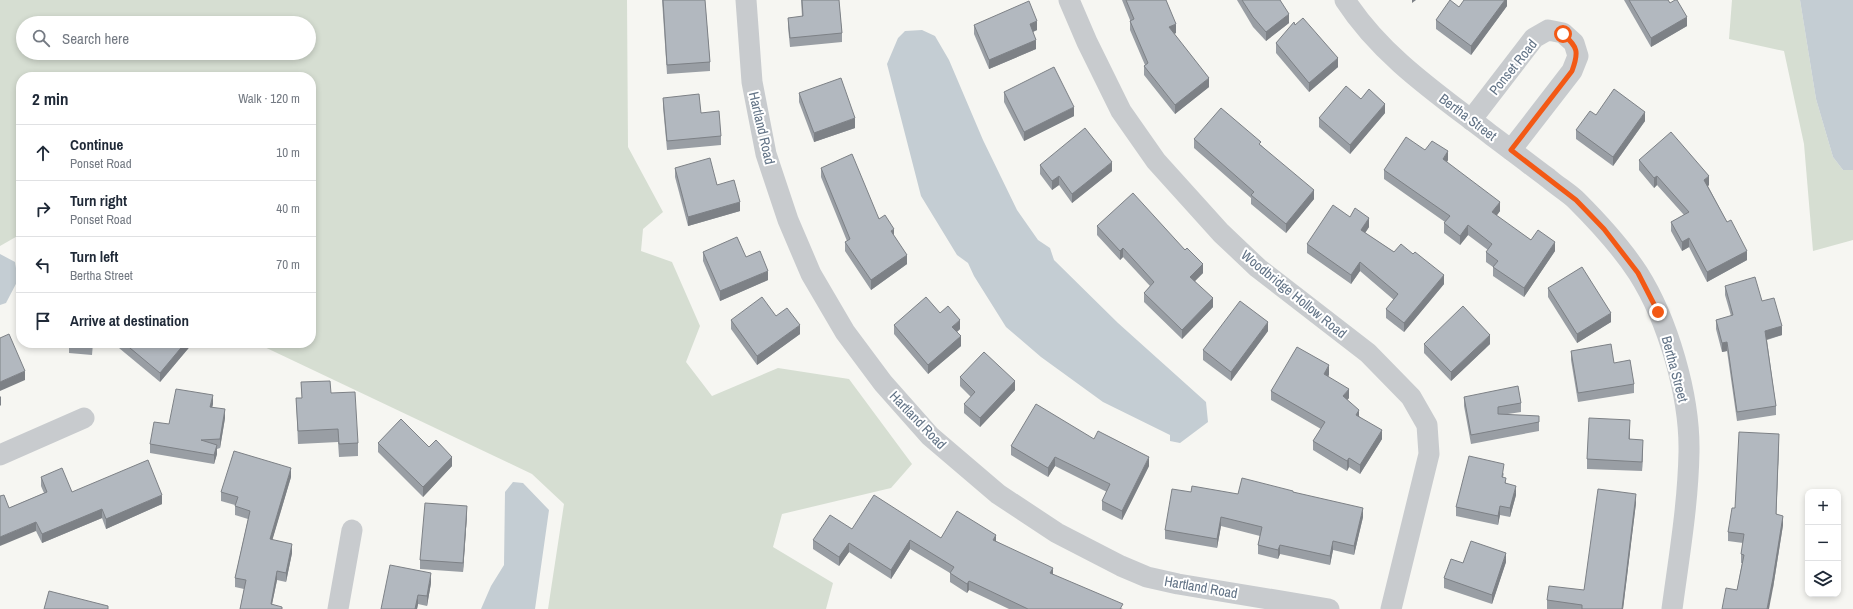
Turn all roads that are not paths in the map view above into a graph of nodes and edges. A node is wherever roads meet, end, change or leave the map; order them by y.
1 (746, 0) edge
2 (1069, 0) edge
3 (1345, 0) edge
4 (1471, 120) junction
5 (1511, 150) junction
6 (84, 418) dead end
7 (0, 455) edge
8 (352, 530) dead end
9 (338, 609) edge
10 (1329, 609) edge
11 (1391, 609) edge
12 (1672, 609) edge

1 - 10 street, Hartland Road
2 - 11 street, Woodbridge Hollow Road
3 - 4 street, Bertha Street
4 - 5 street, Bertha Street
4 - 5 street, Ponset Road
5 - 12 street, Bertha Street
6 - 7 street
8 - 9 street

